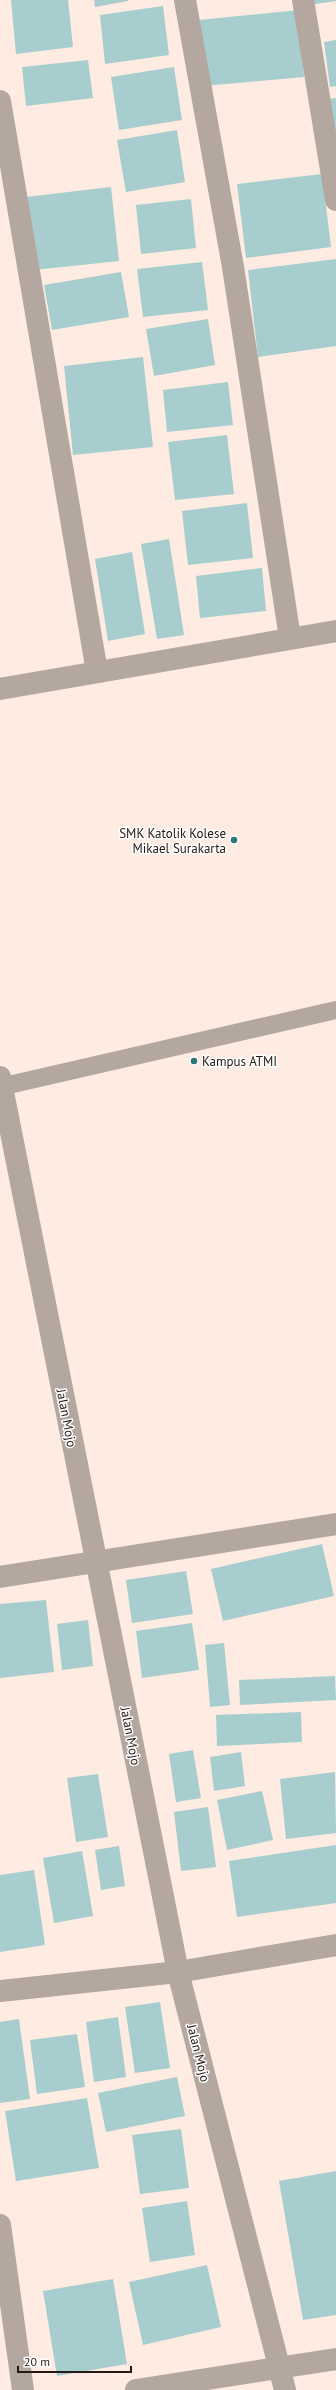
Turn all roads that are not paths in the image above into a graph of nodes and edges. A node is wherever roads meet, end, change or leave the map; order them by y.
1 (185, 0) edge
2 (303, 0) edge
3 (0, 100) edge
4 (336, 200) edge
5 (336, 631) edge
6 (290, 638) junction
7 (97, 672) junction
8 (0, 689) edge
9 (336, 1010) edge
10 (1, 1084) edge
11 (336, 1524) edge
12 (96, 1561) junction
13 (0, 1577) edge
14 (336, 1945) edge
15 (178, 1972) junction
16 (0, 1991) edge
17 (0, 2225) edge
18 (336, 2359) edge
19 (279, 2367) junction
20 (23, 2390) edge
21 (136, 2390) edge
22 (285, 2390) edge

1 - 6 street
2 - 4 street
3 - 7 street
5 - 6 street
6 - 7 street
7 - 8 street
9 - 10 lane
10 - 12 street, Jalan Mojo
11 - 12 street
12 - 13 street
12 - 15 street, Jalan Mojo
14 - 15 street
15 - 16 street
15 - 19 street, Jalan Mojo
17 - 20 street
18 - 19 street
19 - 21 street
19 - 22 street, Jalan Mojo

